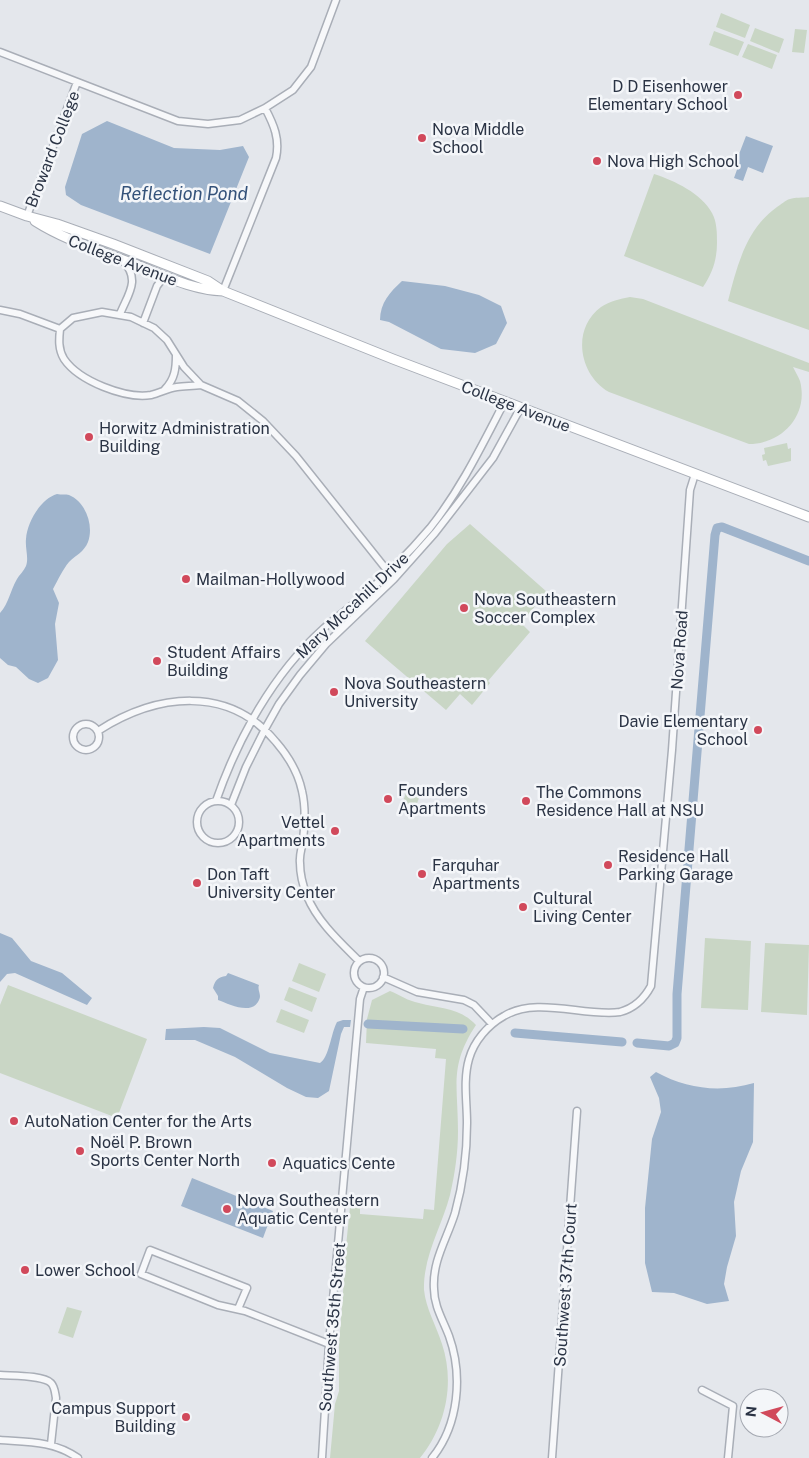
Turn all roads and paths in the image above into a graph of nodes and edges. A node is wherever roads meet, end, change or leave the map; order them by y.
1 (336, 0) edge
2 (0, 52) edge
3 (78, 82) junction
4 (265, 108) junction
5 (0, 206) edge
6 (27, 216) junction
7 (120, 259) junction
8 (168, 277) junction
9 (223, 292) junction
10 (0, 310) edge
11 (120, 314) junction
12 (143, 323) junction
13 (60, 329) junction
14 (176, 355) junction
15 (201, 385) junction
16 (164, 390) junction
17 (505, 401) junction
18 (521, 408) junction
19 (470, 468) junction
20 (694, 474) junction
21 (481, 476) junction
22 (809, 517) edge
23 (389, 573) junction
24 (394, 579) junction
25 (252, 720) junction
26 (265, 729) junction
27 (98, 731) junction
28 (216, 801) junction
29 (231, 805) junction
30 (359, 961) junction
31 (383, 977) junction
32 (364, 987) junction
33 (492, 1024) junction
34 (577, 1111) dead end
35 (238, 1309) junction
36 (329, 1344) junction
37 (0, 1375) edge
38 (702, 1390) dead end
39 (0, 1440) edge
40 (51, 1444) junction
41 (78, 1458) edge
42 (322, 1458) edge
43 (432, 1458) edge
44 (552, 1458) edge
45 (728, 1458) edge

1 - 4 street, Broward College
2 - 3 street, Broward College
3 - 4 street, Broward College
3 - 6 street, Broward College
4 - 9 street
5 - 6 street, College Avenue
6 - 7 street, College Avenue
6 - 9 street, College Avenue
7 - 8 street, College Avenue
7 - 11 street
8 - 9 street, College Avenue
8 - 12 street
9 - 17 street, College Avenue
10 - 13 street
11 - 12 street
11 - 13 street
12 - 14 street
13 - 16 street
14 - 15 street
14 - 16 street
15 - 16 street
15 - 23 street
17 - 18 street, College Avenue
17 - 19 street, Mary Mccahill Drive
18 - 20 street, College Avenue
18 - 21 street, Mary Mccahill Drive
19 - 21 street
19 - 23 street, Mary Mccahill Drive
20 - 22 street, College Avenue
20 - 33 street, Nova Road
21 - 24 street, Mary Mccahill Drive
23 - 24 street
23 - 25 street, Mary Mccahill Drive
24 - 26 street, Mary Mccahill Drive
25 - 26 street
25 - 27 street
25 - 28 street, Mary Mccahill Drive
26 - 29 street, Mary Mccahill Drive
26 - 30 street
27 - 27 street
28 - 29 street
28 - 29 street
30 - 31 street
30 - 32 street
31 - 32 street
31 - 33 street
32 - 36 street, Southwest 35th Street
33 - 43 street
34 - 44 street, Southwest 37th Court
35 - 35 street
35 - 36 street
36 - 42 street, Southwest 35th Street
37 - 40 street
38 - 45 street
39 - 40 street
40 - 41 street

